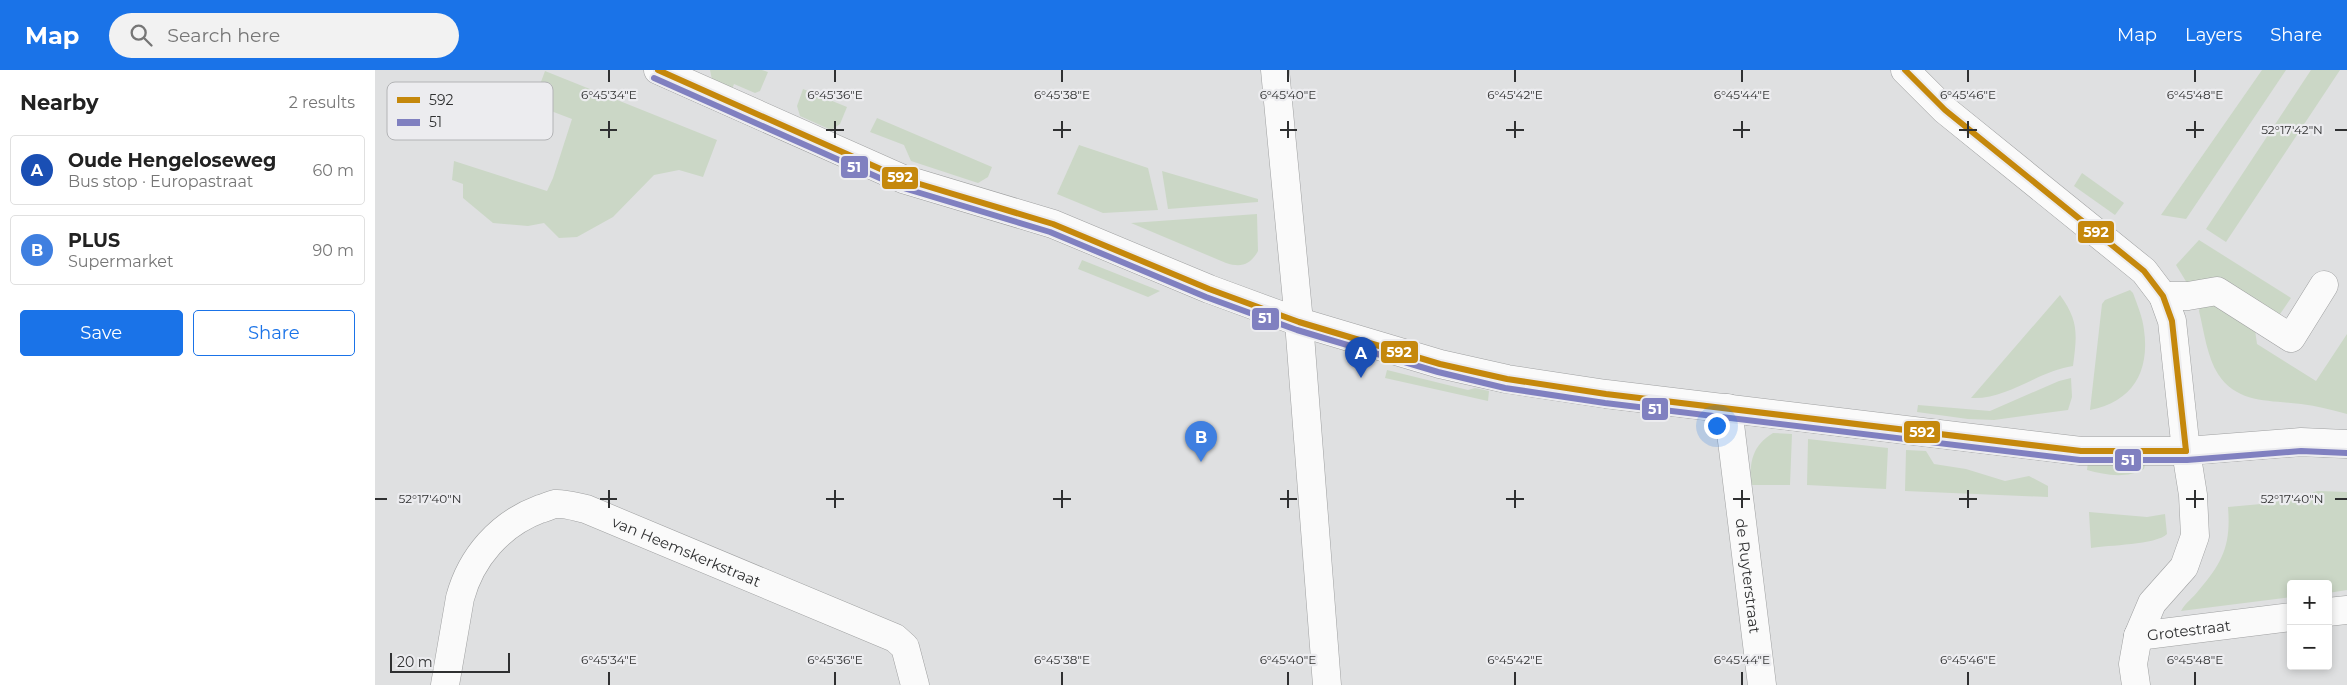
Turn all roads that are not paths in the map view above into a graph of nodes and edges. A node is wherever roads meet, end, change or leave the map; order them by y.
1 (658, 70) edge
2 (1275, 70) edge
3 (1905, 70) edge
4 (2324, 284) dead end
5 (2163, 296) junction
6 (1299, 322) junction
7 (1728, 408) junction
8 (2347, 444) edge
9 (2186, 452) junction
10 (2347, 610) edge
11 (2332, 612) edge
12 (2287, 617) edge
13 (2138, 636) junction
14 (445, 685) edge
15 (915, 685) edge
16 (1327, 685) edge
17 (1762, 685) edge
18 (2136, 685) edge

1 - 6 street
2 - 6 street
3 - 5 street, Grotestraat
4 - 5 street
5 - 9 street, Grotestraat
6 - 7 street
6 - 16 street
7 - 9 street
7 - 17 street, de Ruyterstraat
8 - 9 street
9 - 13 street, Grotestraat
10 - 11 street
12 - 13 street, Grotestraat
13 - 18 street
14 - 15 street, van Heemskerkstraat

